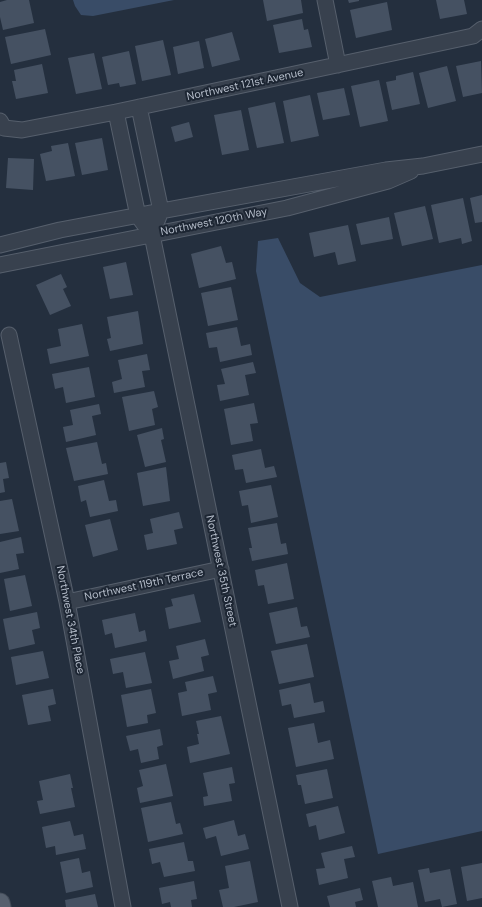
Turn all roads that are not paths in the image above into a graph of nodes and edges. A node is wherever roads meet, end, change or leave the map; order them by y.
1 (325, 0) edge
2 (482, 29) edge
3 (338, 65) junction
4 (139, 107) junction
5 (116, 112) junction
6 (2, 124) edge
7 (482, 154) edge
8 (423, 166) junction
9 (161, 211) junction
10 (138, 216) junction
11 (152, 235) junction
12 (0, 245) edge
13 (0, 265) edge
14 (9, 335) dead end
15 (220, 568) junction
16 (67, 602) junction
17 (0, 904) edge
18 (1, 907) edge
19 (123, 907) edge
20 (290, 907) edge

1 - 3 street
2 - 3 street, Northwest 121st Avenue
3 - 4 street, Northwest 121st Avenue
4 - 5 street, Northwest 121st Avenue
4 - 9 street
5 - 6 street, Northwest 121st Avenue
5 - 10 street, Northwest 35th Street
7 - 8 street, Northwest 120th Way
8 - 9 street, Northwest 120th Way
8 - 11 street, Northwest 120th Way
9 - 10 street, Northwest 120th Way
9 - 11 street
10 - 11 street, Northwest 35th Street
10 - 12 street, Northwest 120th Way
11 - 13 street, Northwest 120th Way
11 - 15 street, Northwest 35th Street
14 - 16 street, Northwest 34th Place
15 - 16 street, Northwest 119th Terrace
15 - 20 street, Northwest 35th Street
16 - 19 street, Northwest 34th Place
17 - 18 main road

